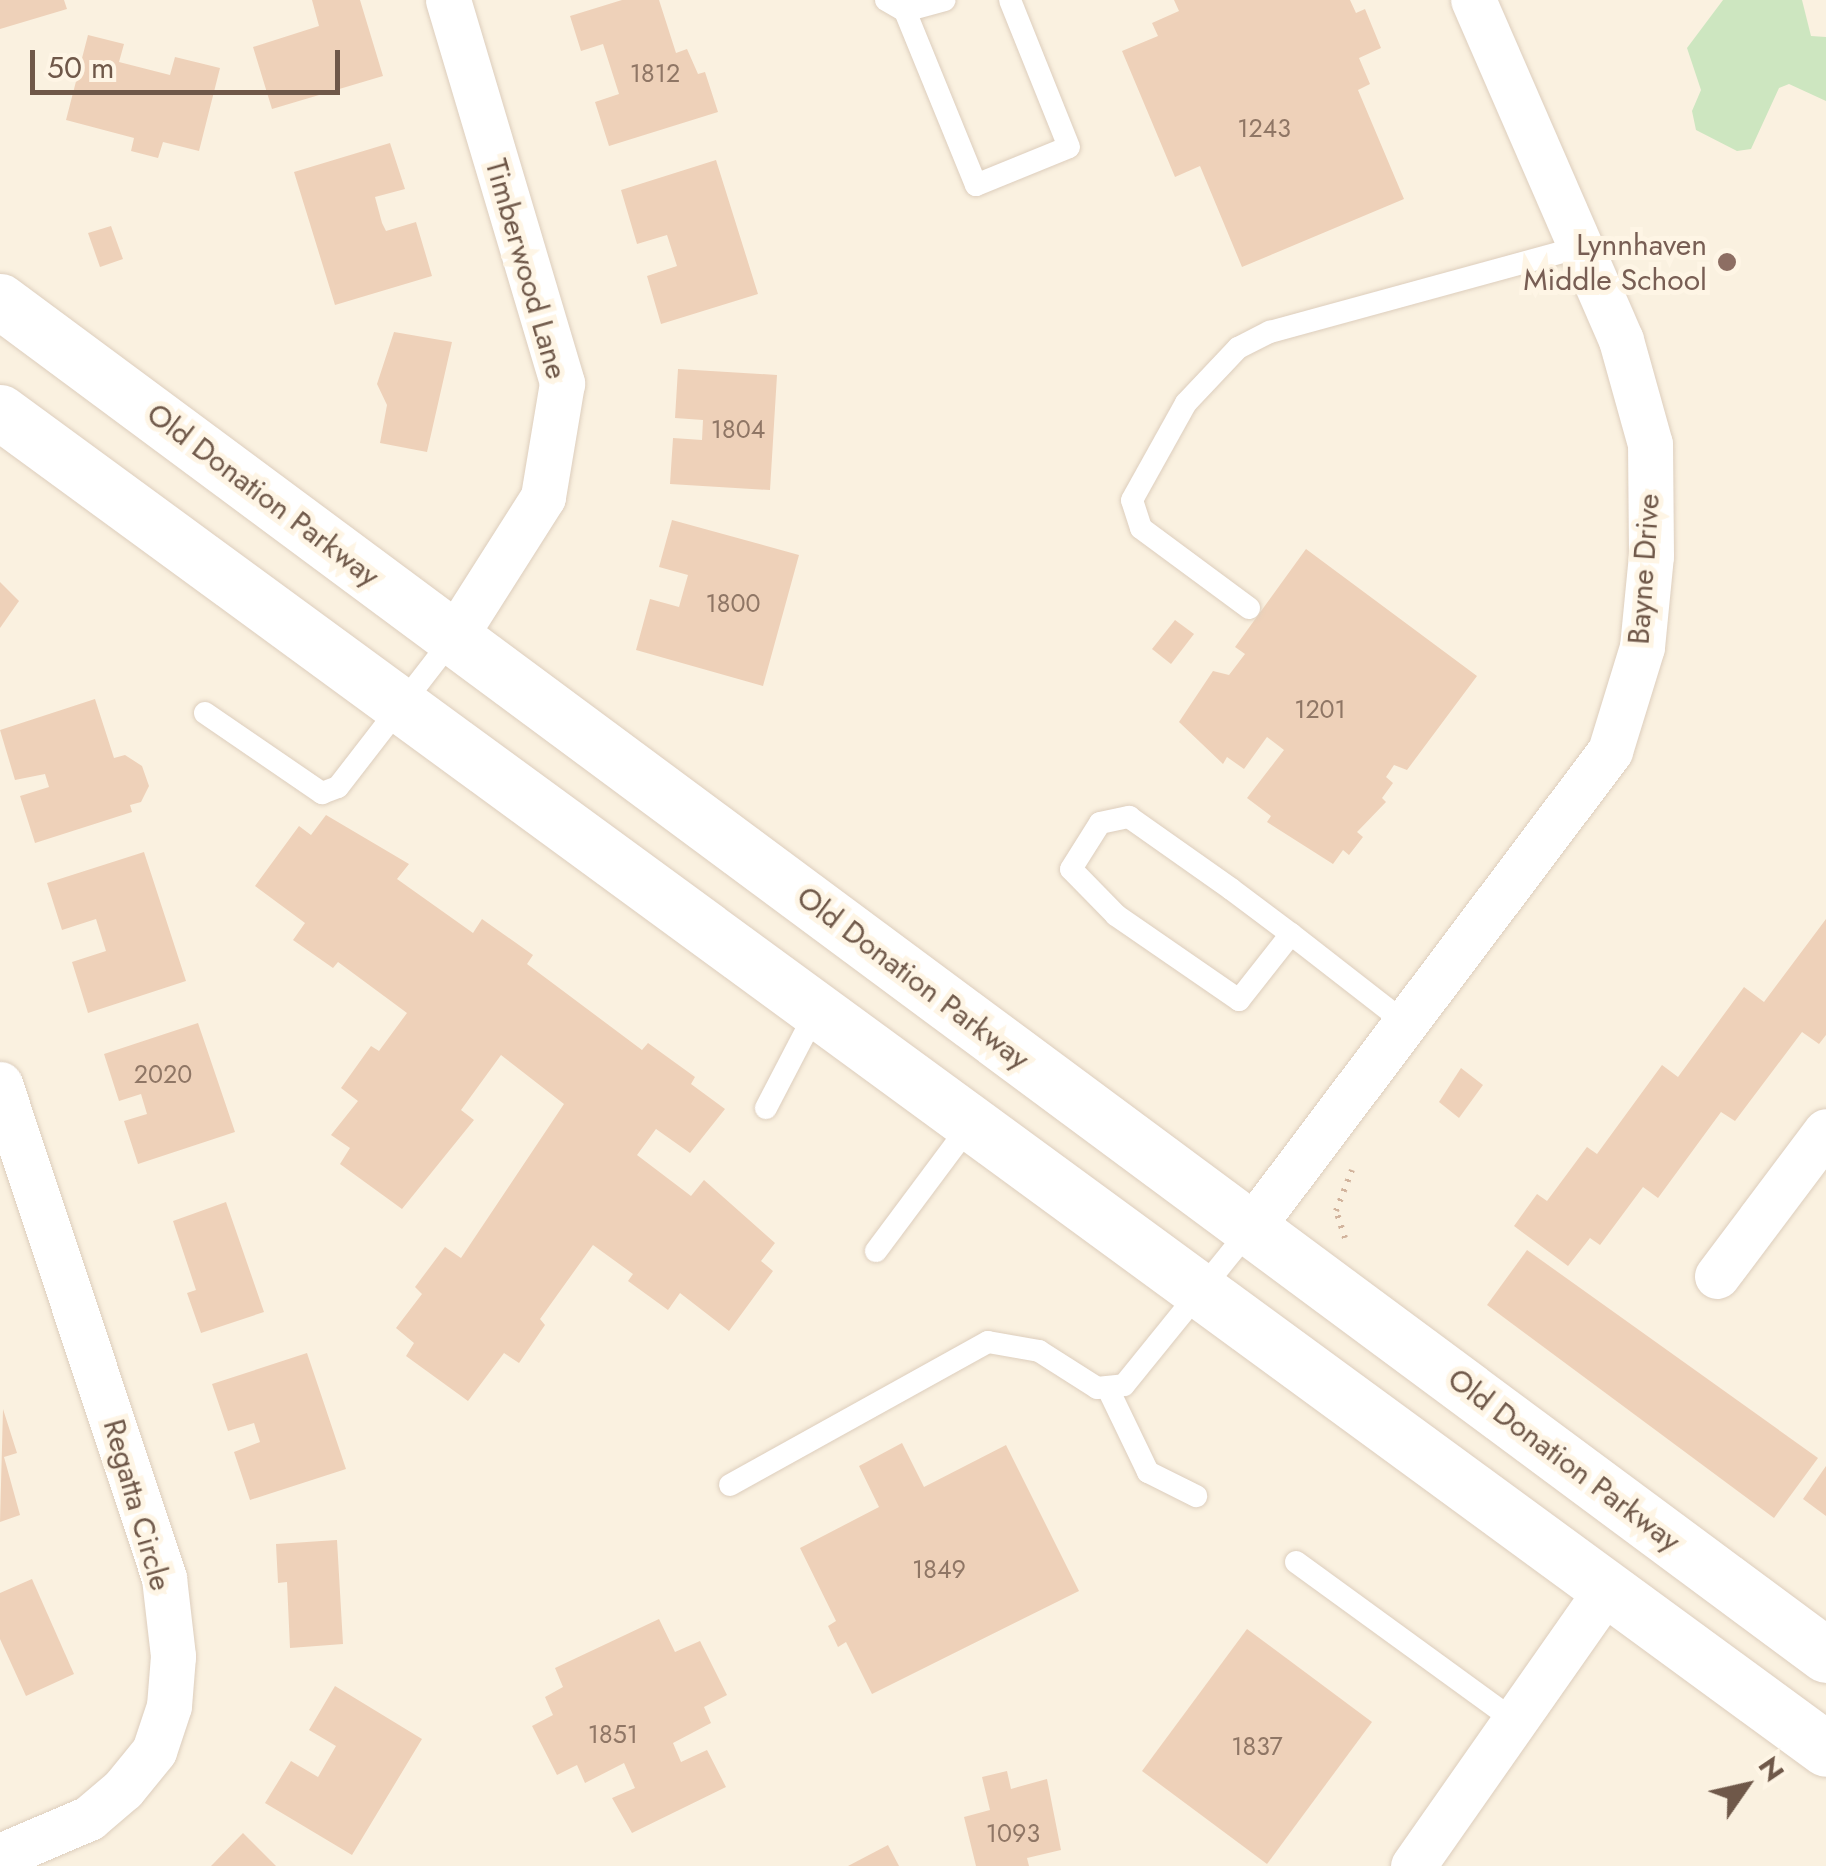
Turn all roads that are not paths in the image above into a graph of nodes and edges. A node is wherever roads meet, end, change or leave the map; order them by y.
1 (448, 0) edge
2 (945, 0) edge
3 (1010, 0) edge
4 (1473, 0) edge
5 (896, 5) edge
6 (1580, 247) junction
7 (0, 300) edge
8 (0, 412) edge
9 (1249, 608) dead end
10 (454, 637) junction
11 (402, 708) junction
12 (204, 713) dead end
13 (1292, 934) junction
14 (816, 1012) junction
15 (1409, 1026) junction
16 (0, 1084) edge
17 (766, 1108) dead end
18 (970, 1125) junction
19 (1826, 1131) edge
20 (1251, 1228) junction
21 (876, 1251) dead end
22 (1717, 1276) dead end
23 (1198, 1292) junction
24 (1109, 1391) junction
25 (730, 1484) dead end
26 (1196, 1496) dead end
27 (1296, 1562) dead end
28 (1608, 1588) junction
29 (1826, 1655) edge
30 (1515, 1721) junction
31 (1826, 1749) edge
32 (0, 1856) edge
33 (1413, 1866) edge

1 - 10 street, Timberwood Lane
2 - 5 lane
3 - 5 lane
4 - 6 street, Bayne Drive
6 - 9 lane
6 - 15 street, Bayne Drive
7 - 10 street, Old Donation Parkway
8 - 11 street
10 - 11 lane
10 - 20 street, Old Donation Parkway
11 - 12 lane
11 - 14 street
13 - 13 lane
13 - 15 lane
14 - 17 lane
14 - 18 street
15 - 20 street, Bayne Drive
16 - 32 street, Regatta Circle
18 - 21 lane
18 - 23 street
19 - 22 street
20 - 23 lane
20 - 29 street, Old Donation Parkway
23 - 24 lane
23 - 28 street
24 - 25 lane
24 - 26 lane
27 - 30 lane
28 - 30 street
28 - 31 street
30 - 33 street

